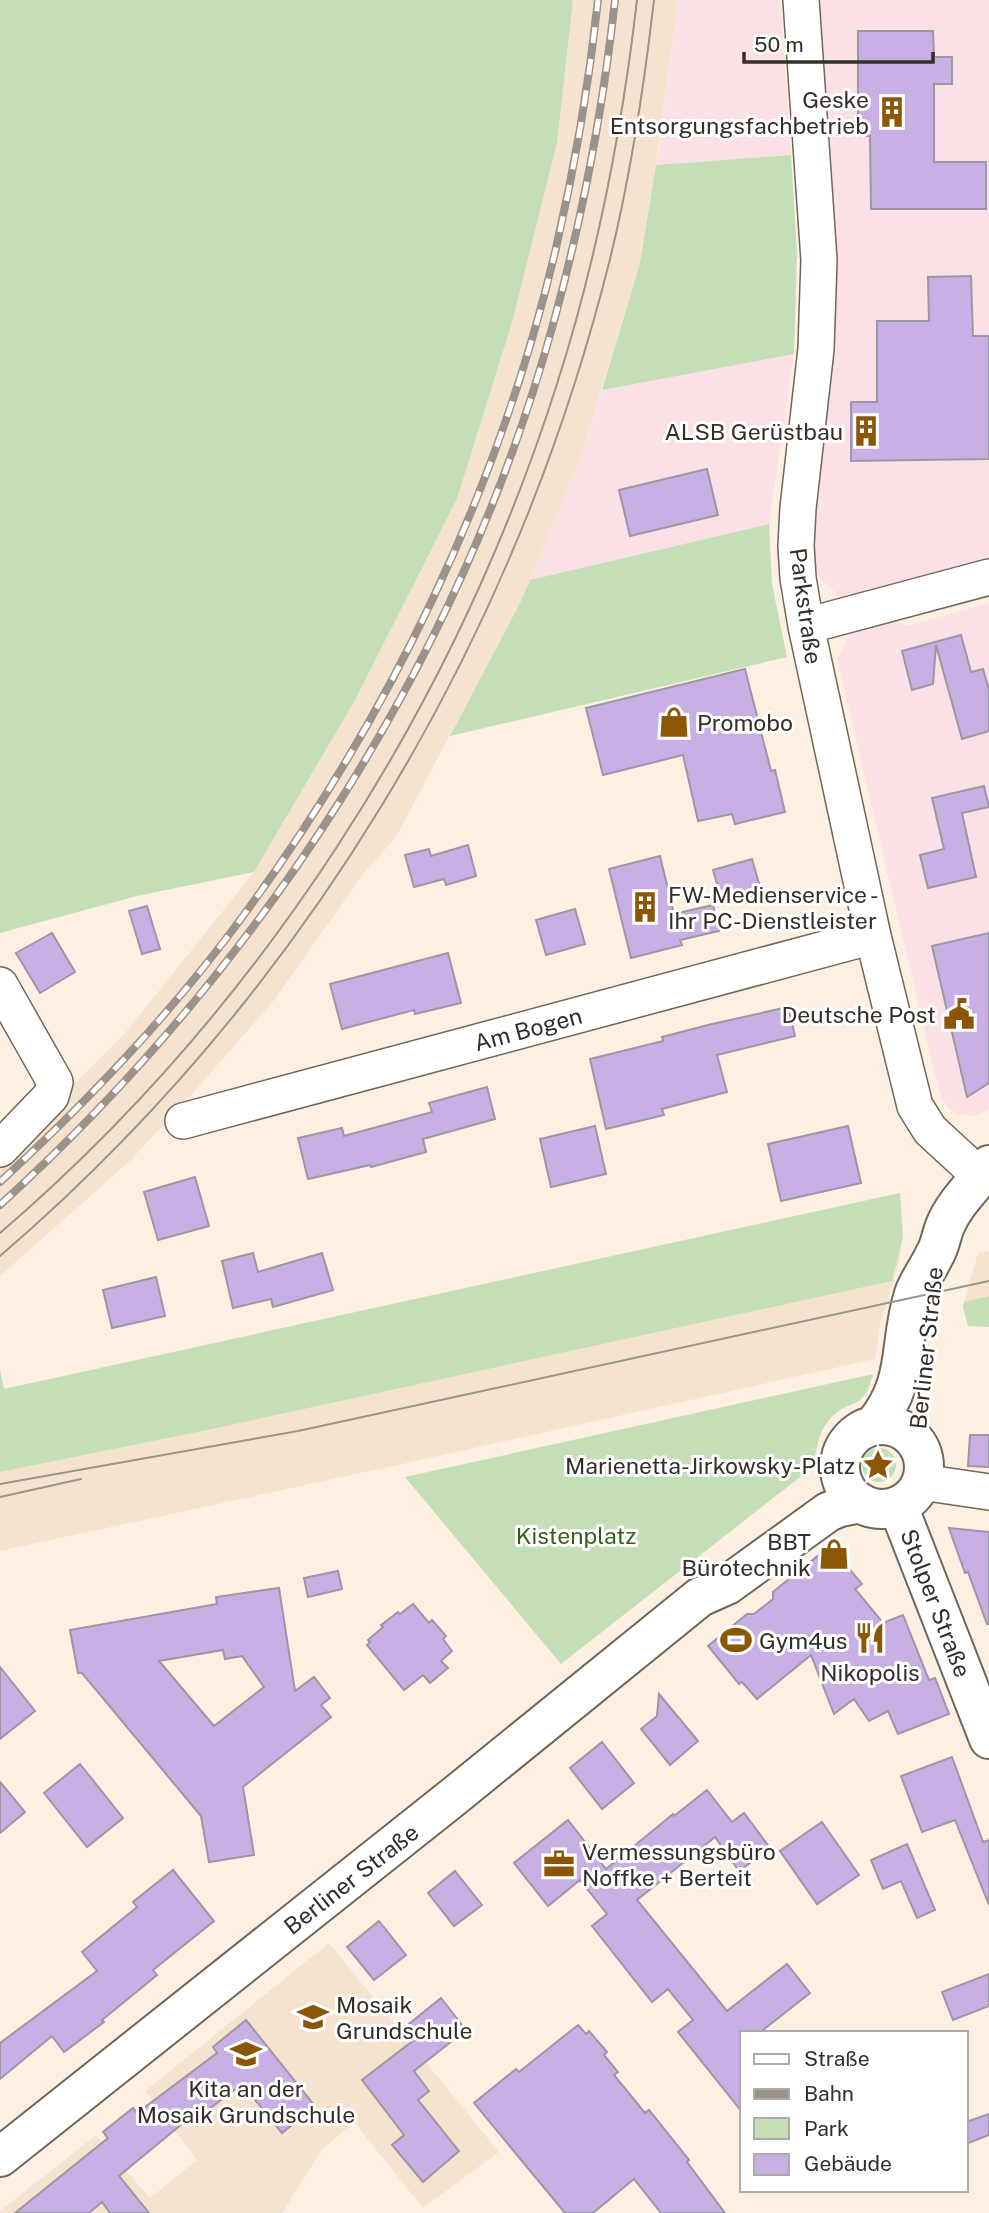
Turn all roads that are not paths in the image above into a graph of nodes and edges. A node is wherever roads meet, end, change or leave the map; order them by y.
1 (801, 0) edge
2 (989, 577) edge
3 (806, 626) junction
4 (873, 936) junction
5 (0, 985) edge
6 (183, 1121) dead end
7 (0, 1149) edge
8 (986, 1169) edge
9 (936, 1254) junction
10 (874, 1425) junction
11 (916, 1442) junction
12 (841, 1460) junction
13 (989, 1492) edge
14 (893, 1497) junction
15 (700, 1597) junction
16 (989, 1739) edge
17 (0, 2157) edge

1 - 3 street, Parkstraße
2 - 3 street
3 - 4 street, Parkstraße
4 - 6 street, Am Bogen
4 - 8 street, Parkstraße
5 - 7 street
8 - 9 main road, Berliner Straße
9 - 10 main road, Berliner Straße
9 - 11 main road, Berliner Straße
10 - 11 main road
10 - 12 main road
11 - 14 main road
12 - 14 main road
12 - 15 main road, Berliner Straße
13 - 14 street
14 - 15 main road, Berliner Straße
14 - 16 main road, Stolper Straße
15 - 17 main road, Berliner Straße

